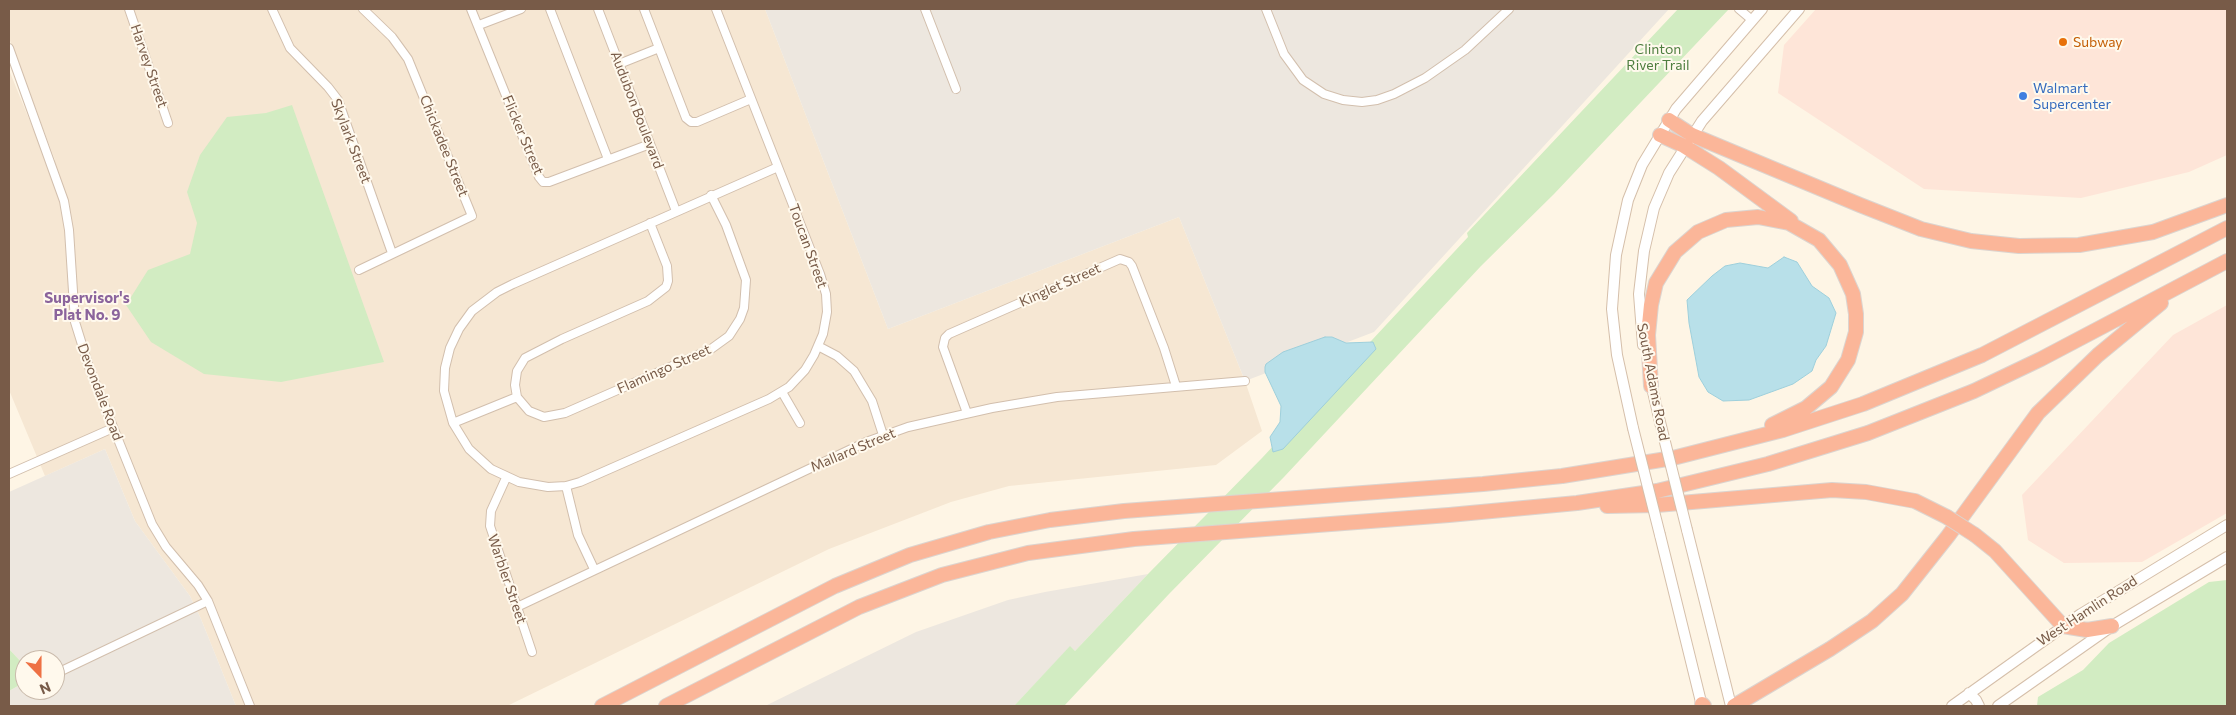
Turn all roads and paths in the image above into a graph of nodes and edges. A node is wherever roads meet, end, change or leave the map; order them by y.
1 (129, 9) edge
2 (272, 9) edge
3 (363, 9) edge
4 (471, 9) edge
5 (521, 9) edge
6 (550, 9) edge
7 (598, 9) edge
8 (644, 9) edge
9 (716, 9) edge
10 (925, 9) edge
11 (1266, 9) edge
12 (1509, 9) edge
13 (1739, 9) edge
14 (1762, 9) edge
15 (1798, 9) edge
16 (1752, 20) junction
17 (479, 25) junction
18 (9, 48) edge
19 (659, 48) junction
20 (619, 64) junction
21 (956, 89) dead end
22 (751, 99) junction
23 (1668, 120) junction
24 (168, 123) dead end
25 (1660, 135) junction
26 (1688, 140) junction
27 (650, 144) junction
28 (608, 159) junction
29 (778, 167) junction
30 (711, 196) junction
31 (2227, 205) edge
32 (676, 211) junction
33 (650, 223) junction
34 (2227, 228) edge
35 (1801, 229) junction
36 (392, 253) junction
37 (2227, 261) edge
38 (359, 270) dead end
39 (2187, 282) junction
40 (818, 346) junction
41 (1245, 381) dead end
42 (1176, 386) junction
43 (1651, 386) junction
44 (782, 392) junction
45 (517, 396) junction
46 (967, 413) junction
47 (453, 423) junction
48 (800, 423) dead end
49 (113, 428) junction
50 (883, 435) junction
51 (1717, 448) junction
52 (9, 474) edge
53 (506, 478) junction
54 (566, 486) junction
55 (1541, 507) junction
56 (2227, 525) edge
57 (2227, 557) edge
58 (594, 569) junction
59 (208, 601) junction
60 (517, 606) junction
61 (2063, 626) junction
62 (2112, 626) junction
63 (532, 652) dead end
64 (65, 669) edge
65 (1969, 693) junction
66 (250, 706) edge
67 (602, 706) edge
68 (666, 706) edge
69 (1703, 706) edge
70 (1733, 706) edge
71 (1952, 706) edge
72 (1979, 706) edge
73 (1998, 706) edge

1 - 24 street, Harvey Street
2 - 36 street, Skylark Street
3 - 36 street, Chickadee Street
4 - 17 street, Flicker Street
5 - 17 street
6 - 28 street
7 - 20 street, Audubon Boulevard
8 - 19 street
9 - 22 street
10 - 21 street
11 - 12 street
13 - 16 street
14 - 16 main road, South Adams Road
15 - 26 main road, South Adams Road
16 - 23 main road, South Adams Road
17 - 28 street, Flicker Street
18 - 49 street, Devondale Road
19 - 20 street
19 - 22 street
20 - 27 street, Audubon Boulevard
22 - 29 street
23 - 25 main road, South Adams Road
23 - 26 highway
25 - 26 highway
25 - 69 main road, South Adams Road, bridge
26 - 31 highway
26 - 35 highway
26 - 43 main road, South Adams Road
27 - 28 street, Flicker Street
27 - 32 street, Audubon Boulevard
29 - 30 street, Toucan Street
29 - 40 street, Toucan Street
30 - 32 street, Toucan Street
30 - 45 street, Flamingo Street
32 - 33 street, Toucan Street
33 - 45 street
33 - 47 street, Toucan Street
34 - 51 highway
35 - 43 highway
35 - 51 highway
36 - 38 street
37 - 39 highway
39 - 55 highway
39 - 70 highway
40 - 44 street, Toucan Street
40 - 50 street
41 - 42 street, Mallard Street
42 - 46 street, Mallard Street
42 - 46 street, Kinglet Street
43 - 70 main road, South Adams Road, bridge
44 - 48 street
44 - 54 street, Toucan Street
45 - 47 street
46 - 50 street, Mallard Street
47 - 53 street, Toucan Street
49 - 52 street
49 - 59 street, Devondale Road
50 - 58 street, Mallard Street
51 - 67 highway
53 - 54 street, Toucan Street
53 - 60 street, Warbler Street
54 - 58 street
55 - 61 highway, bridge
55 - 68 highway
56 - 61 main road, West Hamlin Road
57 - 62 main road, West Hamlin Road
58 - 60 street, Mallard Street
59 - 64 street
59 - 66 street, Devondale Road
60 - 63 street, Warbler Street
61 - 62 highway
61 - 65 main road, West Hamlin Road
62 - 73 main road, West Hamlin Road
65 - 71 main road, West Hamlin Road
65 - 72 main road

